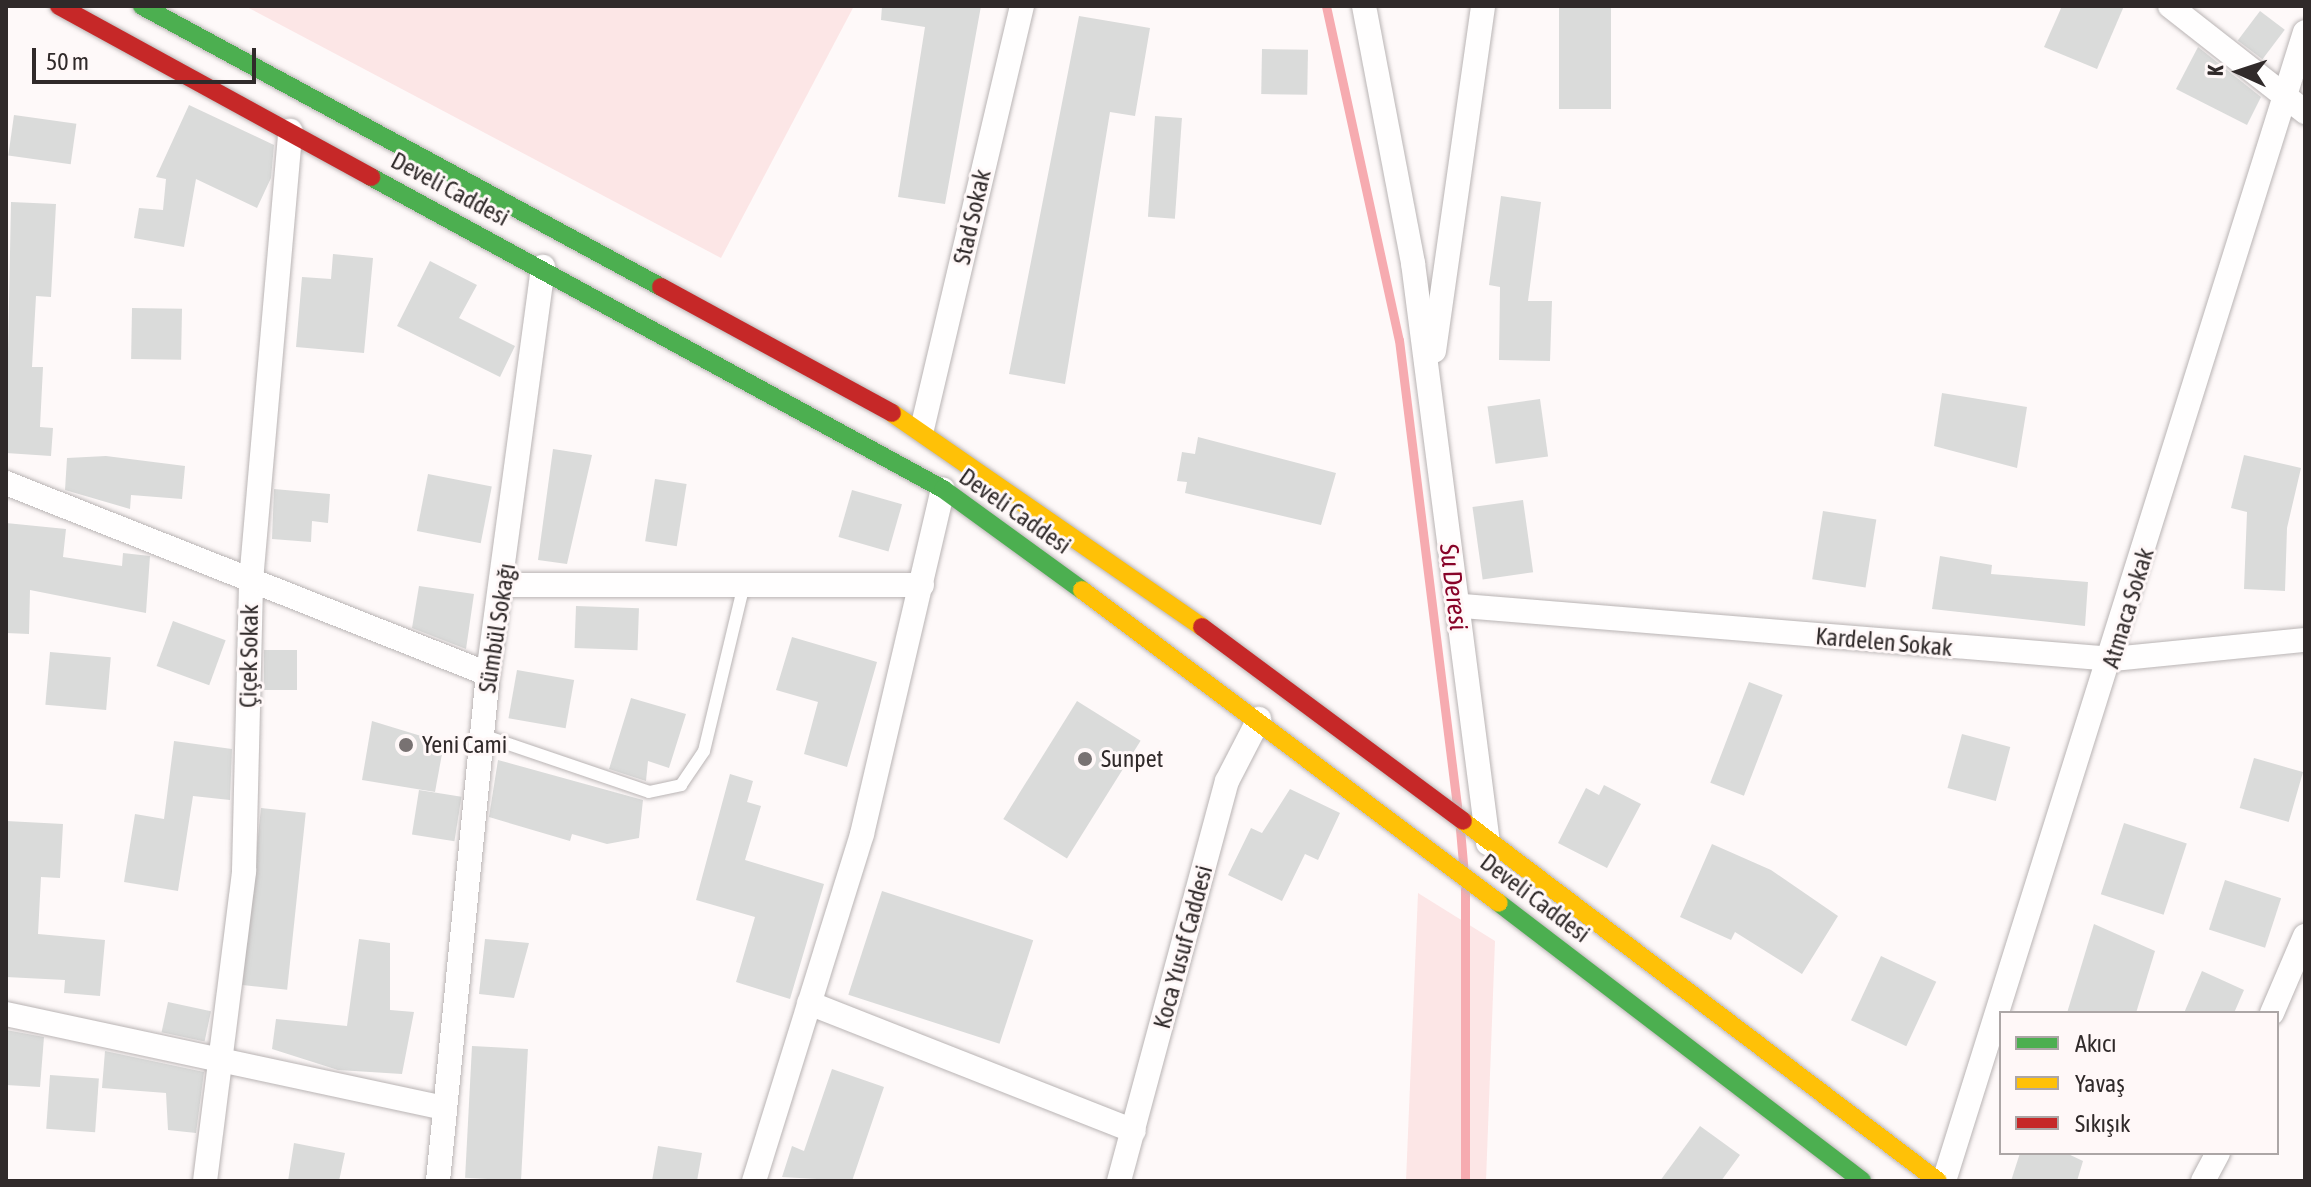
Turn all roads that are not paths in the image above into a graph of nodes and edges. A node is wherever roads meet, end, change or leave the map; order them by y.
1 (59, 6) edge
2 (142, 6) edge
3 (1022, 6) edge
4 (1364, 6) edge
5 (1483, 6) edge
6 (2170, 6) edge
7 (2305, 32) edge
8 (2284, 98) junction
9 (2305, 112) edge
10 (290, 131) junction
11 (543, 267) junction
12 (1430, 377) junction
13 (922, 429) junction
14 (6, 483) edge
15 (943, 489) junction
16 (251, 581) junction
17 (505, 585) junction
18 (922, 585) junction
19 (743, 589) junction
20 (1463, 606) junction
21 (2305, 640) edge
22 (2113, 659) junction
23 (488, 674) junction
24 (1259, 719) junction
25 (482, 735) junction
26 (1480, 837) junction
27 (2305, 936) edge
28 (809, 1003) junction
29 (2273, 1011) edge
30 (6, 1014) edge
31 (221, 1063) junction
32 (444, 1108) junction
33 (1134, 1131) junction
34 (2217, 1155) edge
35 (205, 1181) edge
36 (438, 1181) edge
37 (754, 1181) edge
38 (1119, 1181) edge
39 (1862, 1181) edge
40 (1941, 1181) edge
41 (2203, 1181) edge

1 - 10 main road, Develi Caddesi
2 - 13 main road, Develi Caddesi
3 - 13 street, Stad Sokak
4 - 12 street
5 - 12 street
6 - 8 street
7 - 8 street, Atmaca Sokak
8 - 9 street
8 - 22 street, Atmaca Sokak
10 - 11 main road, Develi Caddesi
10 - 16 street, Çiçek Sokak
11 - 15 main road, Develi Caddesi
11 - 17 street, Sümbül Sokağı
12 - 20 street
13 - 26 main road, Develi Caddesi
14 - 16 street
15 - 18 street
15 - 24 main road, Develi Caddesi
16 - 23 street
16 - 31 street, Çiçek Sokak
17 - 19 street
17 - 23 street, Sümbül Sokağı
18 - 19 street
18 - 28 street
19 - 25 lane
20 - 22 street, Kardelen Sokak
20 - 26 street
21 - 22 street, Kardelen Sokak
22 - 40 street, Atmaca Sokak
23 - 25 street, Sümbül Sokağı
24 - 33 street, Koca Yusuf Caddesi
24 - 39 main road, Develi Caddesi
25 - 32 street, Sümbül Sokağı
26 - 40 main road, Develi Caddesi
27 - 29 street
28 - 33 street
28 - 37 street
30 - 31 street
31 - 32 street
31 - 35 street, Çiçek Sokak
32 - 36 street, Sümbül Sokağı
33 - 38 street, Koca Yusuf Caddesi
34 - 41 street

